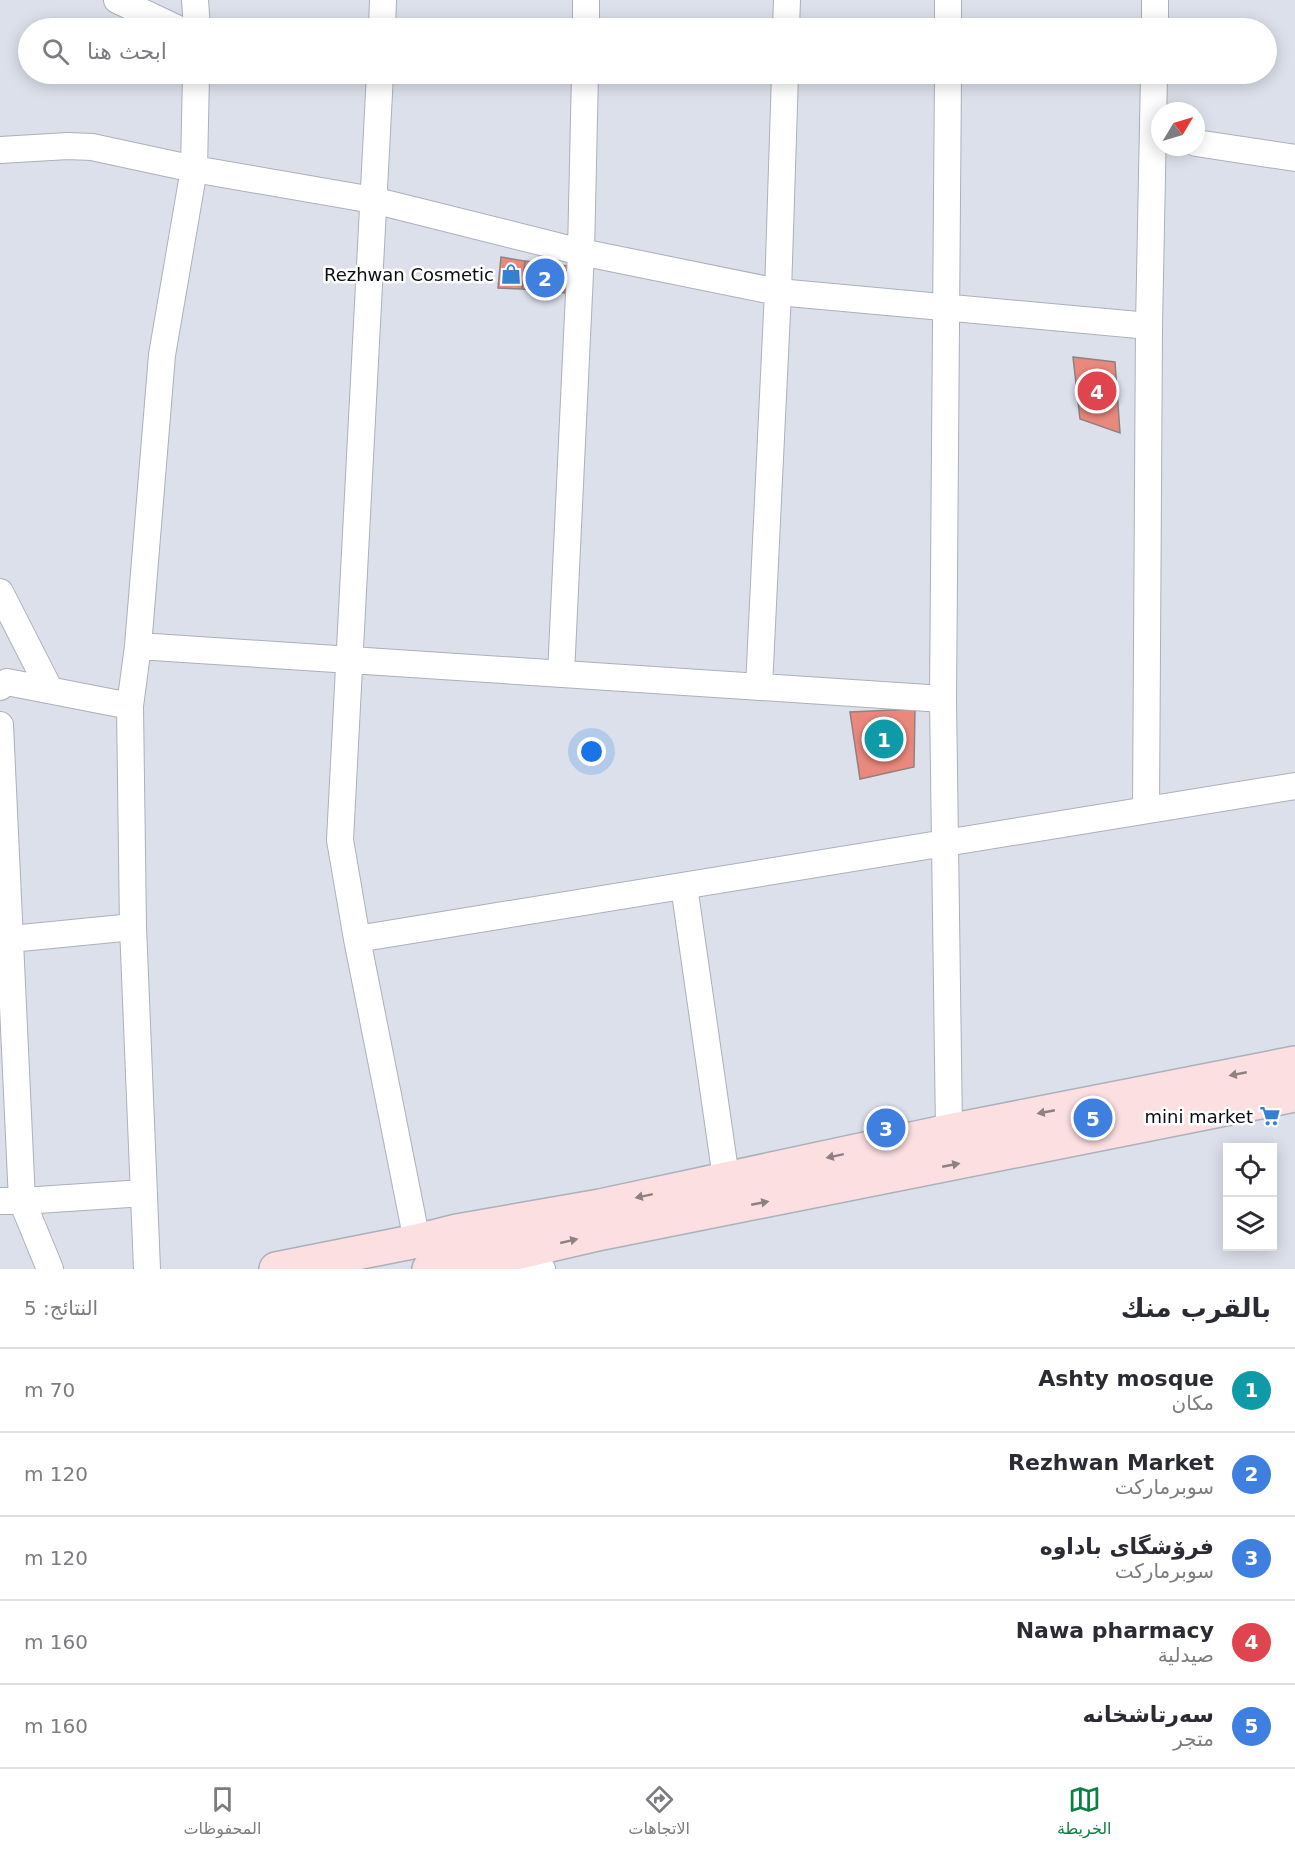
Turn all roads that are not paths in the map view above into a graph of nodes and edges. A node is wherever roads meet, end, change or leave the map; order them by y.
1 (117, 0) edge
2 (195, 0) edge
3 (383, 0) edge
4 (586, 0) edge
5 (787, 0) edge
6 (948, 0) edge
7 (1155, 0) edge
8 (155, 18) edge
9 (196, 18) edge
10 (382, 18) edge
11 (586, 18) edge
12 (786, 18) edge
13 (948, 18) edge
14 (1155, 18) edge
15 (196, 84) edge
16 (379, 84) edge
17 (585, 84) edge
18 (784, 84) edge
19 (948, 84) edge
20 (1154, 84) edge
21 (1155, 102) edge
22 (1205, 144) edge
23 (0, 150) edge
24 (1155, 156) edge
25 (1295, 158) edge
26 (194, 169) junction
27 (373, 200) junction
28 (581, 252) junction
29 (778, 292) junction
30 (947, 306) junction
31 (1149, 326) junction
32 (0, 592) edge
33 (138, 646) junction
34 (349, 660) junction
35 (561, 674) junction
36 (0, 687) edge
37 (759, 687) junction
38 (50, 690) junction
39 (943, 699) junction
40 (130, 705) junction
41 (0, 725) edge
42 (1295, 786) edge
43 (1146, 810) junction
44 (944, 843) junction
45 (684, 886) junction
46 (133, 927) junction
47 (5, 939) edge
48 (357, 939) junction
49 (1295, 1063) edge
50 (1295, 1095) edge
51 (950, 1131) junction
52 (726, 1178) junction
53 (144, 1193) junction
54 (11, 1201) edge
55 (463, 1254) edge
56 (511, 1254) junction
57 (423, 1255) edge
58 (51, 1269) edge
59 (147, 1269) edge
60 (276, 1269) edge
61 (542, 1269) edge

1 - 8 street
2 - 9 street
3 - 10 street
4 - 11 street
5 - 12 street
6 - 13 street
7 - 14 street
15 - 26 street
16 - 27 street
17 - 28 street
18 - 29 street
19 - 30 street
20 - 21 street
22 - 25 street
23 - 26 street
24 - 31 street
26 - 27 street
26 - 33 street
27 - 28 street
27 - 34 street
28 - 29 street
28 - 35 street
29 - 30 street
29 - 37 street
30 - 31 street
30 - 39 street
31 - 43 street
32 - 38 street
33 - 34 street
33 - 40 street
34 - 35 street
34 - 48 street
35 - 37 street
36 - 38 street
37 - 39 street
38 - 40 street
39 - 44 street
40 - 46 street
41 - 47 street
42 - 43 street
43 - 44 street
44 - 45 street
44 - 51 street
45 - 48 street
45 - 52 street
46 - 47 street
46 - 53 street
47 - 54 street
48 - 57 street
49 -> 51 street
56 -> 50 street
51 -> 52 street
52 -> 55 street
53 - 54 street
53 - 59 street
54 - 58 street
55 - 56 street
55 - 57 street
56 - 61 street
57 - 60 street

